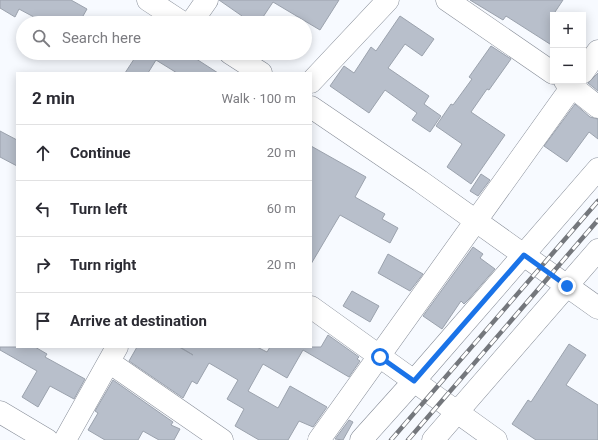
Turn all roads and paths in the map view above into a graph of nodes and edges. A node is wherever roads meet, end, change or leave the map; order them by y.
1 (148, 0) edge
2 (207, 0) edge
3 (388, 0) edge
4 (447, 0) edge
5 (172, 16) edge
6 (196, 16) edge
7 (598, 51) edge
8 (241, 60) edge
9 (586, 66) edge
10 (550, 71) edge
11 (259, 72) edge
12 (312, 81) edge
13 (571, 84) edge
14 (578, 84) edge
15 (598, 106) edge
16 (312, 108) edge
17 (598, 168) edge
18 (476, 220) junction
19 (598, 250) edge
20 (524, 255) junction
21 (567, 286) junction
22 (598, 308) edge
23 (312, 309) edge
24 (113, 354) edge
25 (380, 357) junction
26 (414, 381) junction
27 (0, 412) edge
28 (458, 413) junction
29 (47, 440) edge
30 (65, 440) edge
31 (222, 440) edge
32 (319, 440) edge
33 (361, 440) edge
34 (433, 440) edge
35 (496, 440) edge

1 - 5 street
2 - 6 street
3 - 12 street
4 - 10 street
7 - 9 street
8 - 11 street
13 - 18 street
14 - 15 street
16 - 18 street
17 - 20 street
18 - 20 street
18 - 25 street
19 - 21 street
20 - 21 street
20 - 26 street
21 - 22 street
21 - 28 street
23 - 25 street
24 - 30 street
24 - 31 street
25 - 26 street
25 - 32 street
26 - 28 street
26 - 33 street
27 - 29 street
28 - 34 street
28 - 35 street

